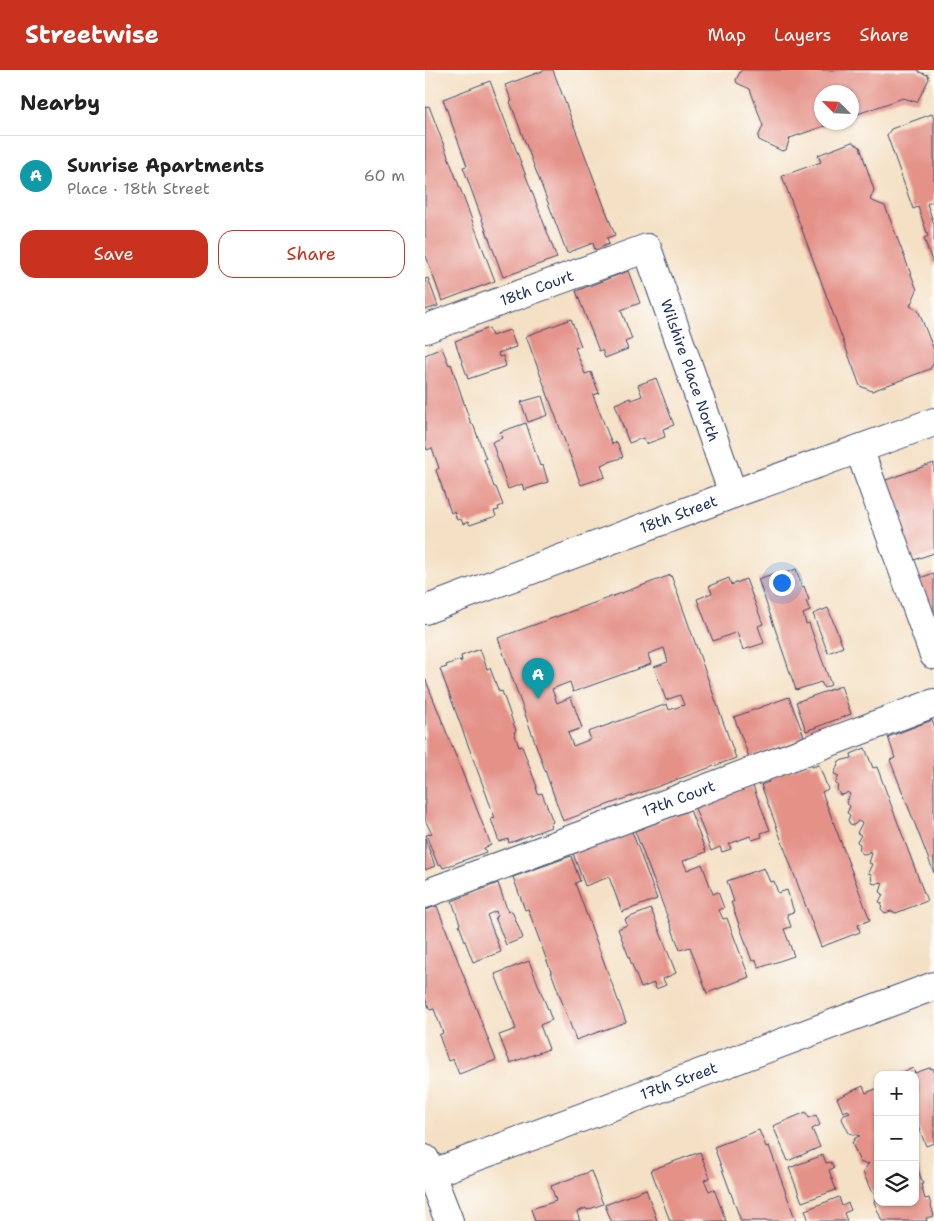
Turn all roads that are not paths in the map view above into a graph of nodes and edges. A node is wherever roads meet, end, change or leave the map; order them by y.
1 (647, 248) joint
2 (425, 330) edge
3 (934, 422) edge
4 (859, 449) junction
5 (733, 494) junction
6 (425, 610) edge
7 (934, 655) edge
8 (934, 703) edge
9 (425, 894) edge
10 (934, 986) edge
11 (427, 1170) edge
12 (449, 1221) edge

1 - 2 street, 18th Court
1 - 5 street, Wilshire Place North
3 - 4 street, 18th Street
4 - 5 street, 18th Street
4 - 7 street
5 - 6 street, 18th Street
8 - 9 street, 17th Court
10 - 11 street, 17th Street
11 - 12 street

